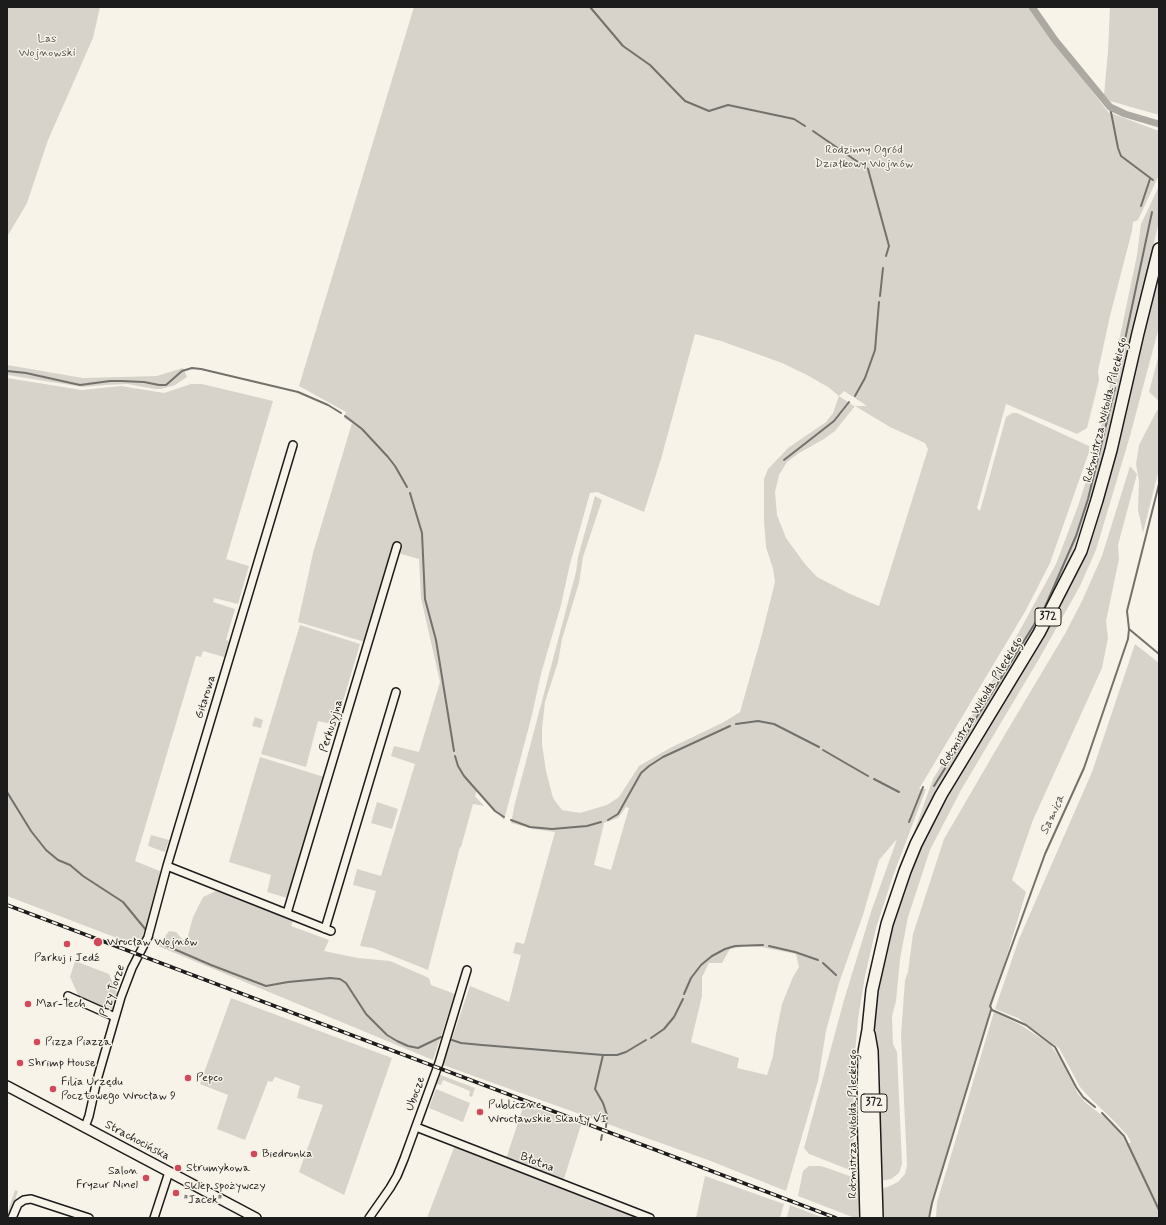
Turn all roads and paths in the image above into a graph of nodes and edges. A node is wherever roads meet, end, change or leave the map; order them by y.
1 (1159, 249) edge
2 (293, 445) dead end
3 (397, 546) dead end
4 (396, 692) dead end
5 (167, 866) junction
6 (287, 913) junction
7 (139, 955) joint
8 (467, 970) dead end
9 (68, 996) dead end
10 (115, 1017) junction
11 (7, 1086) edge
12 (85, 1127) junction
13 (416, 1127) junction
14 (169, 1172) junction
15 (870, 1174) junction
16 (12, 1218) edge
17 (89, 1218) edge
18 (154, 1218) edge
19 (256, 1218) edge
20 (369, 1218) edge
21 (650, 1218) edge
22 (866, 1218) edge
23 (877, 1218) edge

1 - 15 main road, Rotmistrza Witolda Pileckiego / 372
2 - 5 street, Gitarowa
3 - 6 street, Perkusyjna
4 - 6 street
5 - 6 street
5 - 7 street, Gitarowa
7 - 10 street, Przy Torze
8 - 13 street, Ubocze
9 - 10 street
10 - 12 street, Przy Torze
11 - 12 main road, Strachocińska
12 - 14 main road, Strachocińska
13 - 20 street, Ubocze
13 - 21 street, Błotna
14 - 18 street
14 - 19 main road, Strachocińska
15 - 22 main road, Rotmistrza Witolda Pileckiego / 372
15 - 23 main road, Rotmistrza Witolda Pileckiego / 372
16 - 17 street

